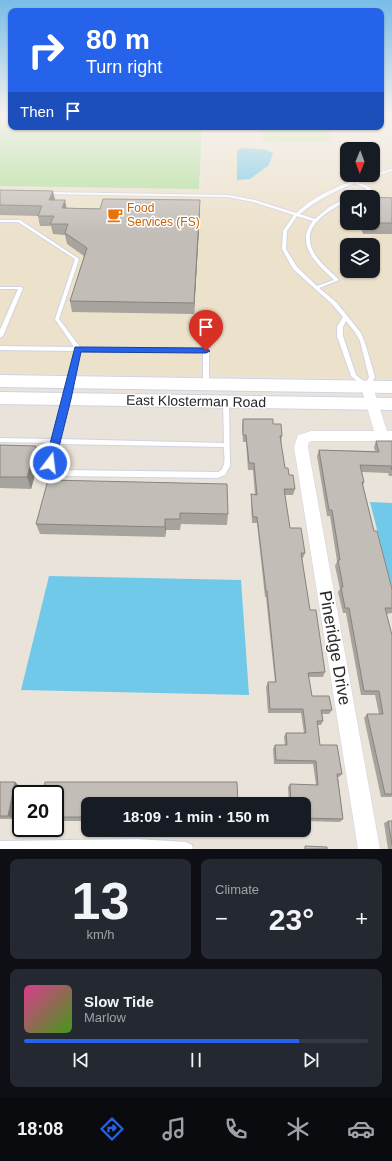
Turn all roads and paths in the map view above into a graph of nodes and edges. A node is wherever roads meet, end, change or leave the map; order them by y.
1 (392, 170) edge
2 (380, 174) edge
3 (354, 182) joint
4 (368, 190) edge
5 (39, 193) edge
6 (340, 204) edge
7 (296, 214) junction
8 (315, 220) junction
9 (0, 221) edge
10 (317, 287) junction
11 (0, 288) edge
12 (345, 317) junction
13 (0, 336) edge
14 (0, 348) edge
15 (78, 349) junction
16 (0, 381) edge
17 (71, 382) junction
18 (206, 385) junction
19 (367, 387) junction
20 (392, 387) edge
21 (0, 398) edge
22 (67, 399) junction
23 (226, 402) junction
24 (372, 404) junction
25 (392, 404) edge
26 (387, 436) edge
27 (0, 440) edge
28 (56, 441) junction
29 (227, 445) junction
30 (0, 846) edge
31 (188, 849) edge
32 (369, 849) edge

1 - 2 lane
3 - 4 lane
3 - 7 lane
5 - 7 lane
6 - 8 lane
7 - 8 lane
7 - 10 lane
8 - 10 lane
9 - 15 lane
10 - 12 lane
11 - 13 lane
12 - 19 lane
12 - 19 lane
14 - 15 lane
15 - 17 lane
15 - 18 lane
16 - 17 main road, East Klosterman Road
17 - 18 main road, East Klosterman Road
17 - 22 lane
18 - 19 main road, East Klosterman Road
19 - 20 main road, East Klosterman Road
19 - 24 street
21 - 22 main road, East Klosterman Road
22 - 23 main road, East Klosterman Road
22 - 28 lane
23 - 24 main road, East Klosterman Road
23 - 29 lane
24 - 25 main road, East Klosterman Road
24 - 26 street
26 - 32 street, Pineridge Drive
27 - 28 lane
28 - 29 lane
28 - 29 lane
30 - 31 lane

